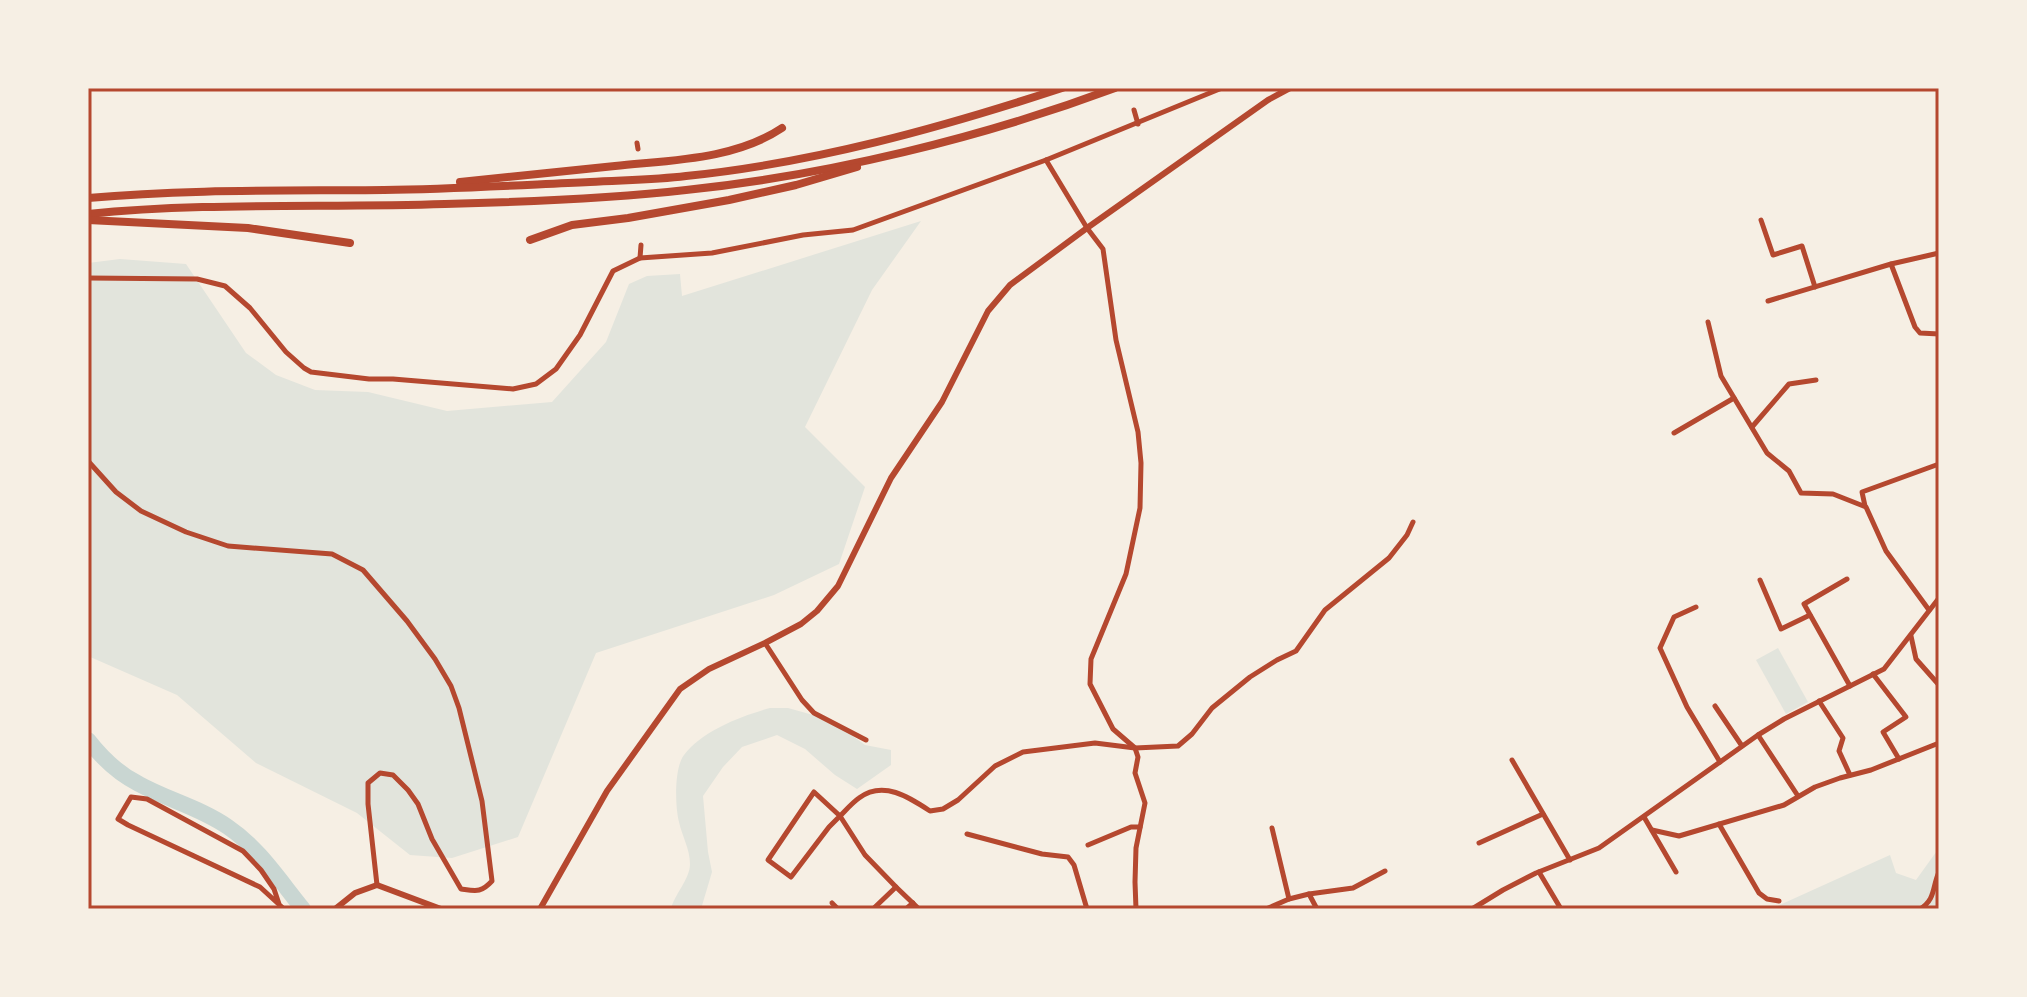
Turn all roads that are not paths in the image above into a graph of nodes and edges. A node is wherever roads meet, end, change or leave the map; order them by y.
1 (1062, 88) edge
2 (1115, 88) edge
3 (1222, 88) edge
4 (1290, 88) edge
5 (1134, 110) dead end
6 (1138, 124) junction
7 (782, 128) dead end
8 (954, 138) junction
9 (1046, 160) junction
10 (388, 190) junction
11 (88, 198) edge
12 (88, 217) edge
13 (1761, 220) dead end
14 (1087, 228) junction
15 (530, 240) dead end
16 (350, 243) dead end
17 (641, 245) dead end
18 (1939, 253) edge
19 (640, 258) junction
20 (1891, 264) junction
21 (88, 278) edge
22 (1815, 287) junction
23 (1768, 301) dead end
24 (1708, 322) dead end
25 (1939, 334) edge
26 (1816, 380) dead end
27 (1734, 398) junction
28 (1752, 427) junction
29 (1674, 433) dead end
30 (88, 461) edge
31 (1939, 464) edge
32 (1866, 507) junction
33 (1413, 522) dead end
34 (1847, 579) dead end
35 (1760, 580) dead end
36 (1939, 598) edge
37 (1696, 607) dead end
38 (1929, 610) junction
39 (1810, 615) junction
40 (1910, 635) junction
41 (765, 643) junction
42 (1873, 674) junction
43 (1939, 685) edge
44 (1850, 686) junction
45 (1819, 701) junction
46 (1715, 706) dead end
47 (1758, 735) junction
48 (866, 740) dead end
49 (1939, 743) edge
50 (1742, 746) junction
51 (1135, 748) junction
52 (1899, 759) junction
53 (1512, 760) dead end
54 (1720, 762) junction
55 (1850, 775) junction
56 (1798, 796) junction
57 (1543, 814) junction
58 (840, 816) junction
59 (1644, 817) junction
60 (1719, 824) junction
61 (1140, 827) junction
62 (1272, 828) dead end
63 (1652, 830) junction
64 (967, 834) dead end
65 (1479, 843) dead end
66 (1088, 845) dead end
67 (1570, 860) junction
68 (1385, 871) dead end
69 (1539, 872) junction
70 (1676, 872) dead end
71 (1939, 872) edge
72 (377, 885) junction
73 (896, 887) junction
74 (1309, 894) junction
75 (1289, 899) junction
76 (1779, 901) dead end
77 (832, 903) dead end
78 (913, 903) junction
79 (281, 906) edge
80 (335, 909) edge
81 (441, 909) edge
82 (540, 909) edge
83 (838, 909) edge
84 (873, 909) edge
85 (906, 909) edge
86 (919, 909) edge
87 (1087, 909) edge
88 (1136, 909) edge
89 (1266, 909) edge
90 (1317, 909) edge
91 (1472, 909) edge
92 (1561, 909) edge
93 (1920, 909) edge

1 - 10 highway
2 - 8 highway
3 - 6 street
4 - 14 street
5 - 6 street
6 - 9 street
7 - 10 highway
8 - 12 highway
8 - 15 highway
9 - 14 street
9 - 19 street
10 - 11 highway
12 - 16 highway
13 - 22 street
14 - 41 street
14 - 51 street
17 - 19 street
18 - 20 street
19 - 21 street
20 - 22 street
20 - 25 street
22 - 23 street
24 - 27 street
26 - 28 street
27 - 28 street
27 - 29 street
28 - 32 street
30 - 72 street
31 - 32 street
32 - 38 street
33 - 51 street
34 - 39 street
35 - 39 street
36 - 38 street
37 - 54 street
38 - 40 street
39 - 44 street
40 - 42 street
40 - 43 street
41 - 48 street
41 - 82 street
42 - 44 street
42 - 52 street
44 - 45 street
45 - 47 street
45 - 55 street
46 - 50 street
47 - 50 street
47 - 56 street
49 - 52 street
50 - 54 street
51 - 58 street
51 - 61 street
52 - 55 street
53 - 57 street
54 - 59 street
55 - 56 street
56 - 60 street
57 - 65 street
57 - 67 street
58 - 58 street
58 - 73 street
59 - 63 street
59 - 67 street
60 - 63 street
60 - 76 street
61 - 66 street
61 - 88 street
62 - 75 street
63 - 70 street
64 - 87 street
67 - 69 street
68 - 74 street
69 - 91 street
69 - 92 street
71 - 93 street
72 - 80 street
72 - 81 street
73 - 78 street
73 - 84 street
74 - 75 street
74 - 90 street
75 - 89 street
77 - 83 street
78 - 85 street
78 - 86 street
79 - 79 street

